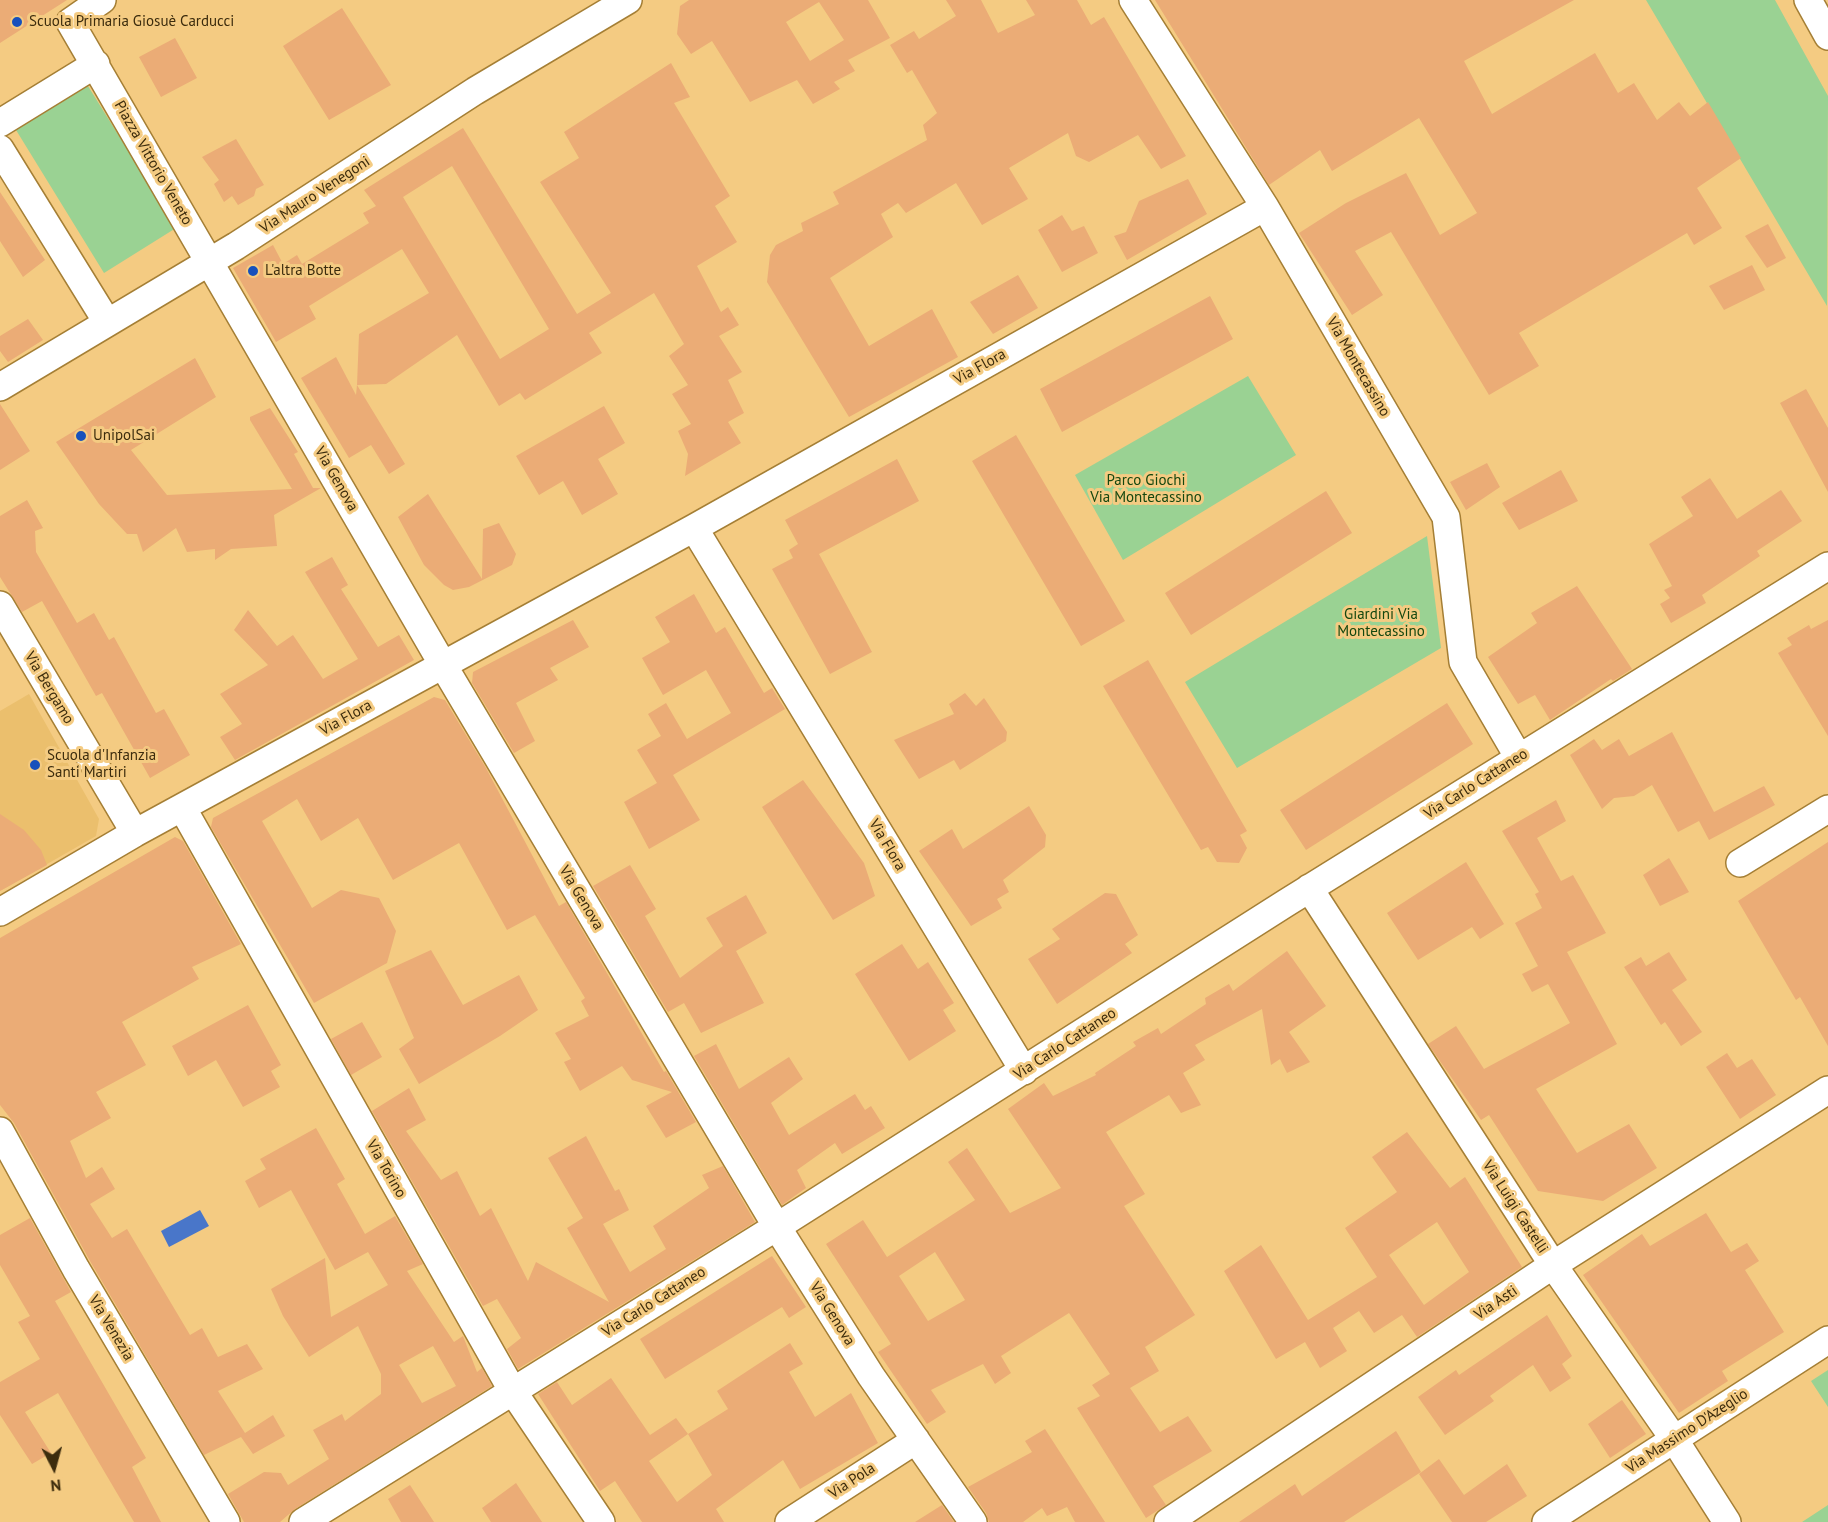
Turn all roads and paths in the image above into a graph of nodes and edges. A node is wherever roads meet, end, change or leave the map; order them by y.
1 (102, 0) edge
2 (628, 0) edge
3 (1133, 0) edge
4 (1808, 0) edge
5 (1828, 36) edge
6 (96, 64) junction
7 (0, 123) edge
8 (0, 149) edge
9 (1265, 207) junction
10 (211, 261) junction
11 (107, 322) junction
12 (0, 387) edge
13 (694, 528) junction
14 (1828, 566) edge
15 (0, 605) edge
16 (442, 665) junction
17 (1519, 758) junction
18 (183, 809) junction
19 (1828, 809) edge
20 (135, 833) junction
21 (1740, 863) dead end
22 (1309, 888) junction
23 (0, 912) edge
24 (1024, 1071) junction
25 (1828, 1090) edge
26 (0, 1131) edge
27 (777, 1227) junction
28 (1553, 1265) junction
29 (1828, 1340) edge
30 (512, 1390) junction
31 (916, 1440) junction
32 (1674, 1440) junction
33 (226, 1522) edge
34 (303, 1522) edge
35 (601, 1522) edge
36 (789, 1522) edge
37 (973, 1522) edge
38 (1168, 1522) edge
39 (1546, 1522) edge
40 (1726, 1522) edge

1 - 6 street, Piazza Vittorio Veneto
2 - 10 street, Via Mauro Venegoni
3 - 9 street, Via Montecassino
4 - 5 street
6 - 7 street
6 - 10 street, Piazza Vittorio Veneto
8 - 11 street
9 - 13 street, Via Flora
9 - 17 street, Via Montecassino
10 - 11 street, Via Mauro Venegoni
10 - 16 street, Via Genova
11 - 12 street, Via Mauro Venegoni
13 - 16 street, Via Flora
13 - 24 street, Via Flora
14 - 17 street, Via Carlo Cattaneo
15 - 20 street, Via Bergamo
16 - 18 street, Via Flora
16 - 27 street, Via Genova
17 - 22 street, Via Carlo Cattaneo
18 - 20 street, Via Flora
18 - 30 street, Via Torino
19 - 21 street
20 - 23 street, Via Flora
22 - 24 street, Via Carlo Cattaneo
22 - 28 street, Via Luigi Castelli
24 - 27 street, Via Carlo Cattaneo
25 - 28 street, Via Asti
26 - 33 street, Via Venezia
27 - 30 street, Via Carlo Cattaneo
27 - 31 street, Via Genova
28 - 32 street, Via Luigi Castelli
28 - 38 street, Via Asti
29 - 32 street, Via Massimo D'Azeglio
30 - 34 street, Via Carlo Cattaneo
30 - 35 street, Via Torino
31 - 36 street, Via Pola
31 - 37 street, Via Genova
32 - 39 street, Via Massimo D'Azeglio
32 - 40 street, Via Luigi Castelli

